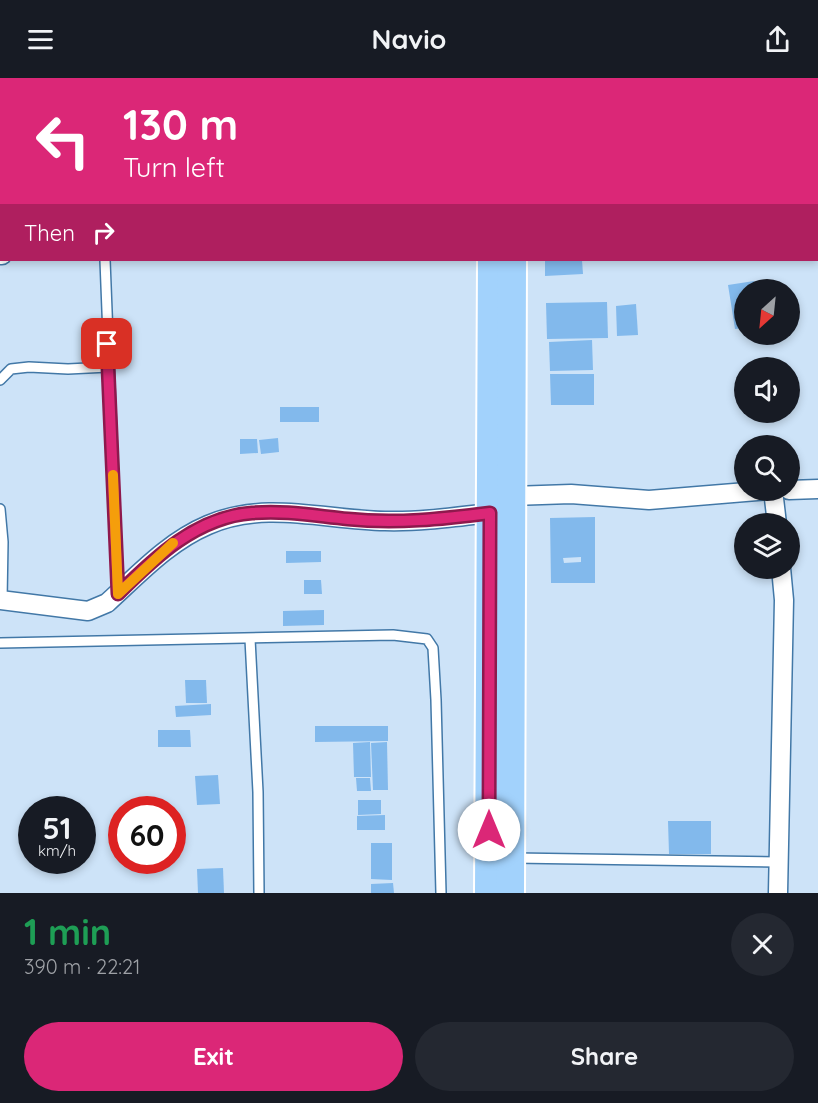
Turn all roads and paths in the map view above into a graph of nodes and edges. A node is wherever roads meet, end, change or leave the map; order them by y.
1 (105, 261) edge
2 (492, 261) edge
3 (512, 261) edge
4 (108, 367) junction
5 (0, 380) edge
6 (818, 489) edge
7 (800, 490) edge
8 (734, 493) edge
9 (512, 496) junction
10 (0, 509) edge
11 (490, 513) junction
12 (782, 579) edge
13 (118, 594) junction
14 (1, 600) edge
15 (250, 639) junction
16 (0, 644) edge
17 (508, 857) junction
18 (779, 862) junction
19 (259, 893) edge
20 (441, 893) edge
21 (489, 893) edge
22 (510, 893) edge
23 (778, 893) edge

1 - 4 lane
2 - 11 main road
3 - 9 main road
4 - 5 lane
4 - 13 lane
6 - 7 street
8 - 9 street
9 - 17 main road
10 - 14 lane
11 - 13 street
11 - 21 main road
12 - 18 street
13 - 14 street
15 - 16 lane
15 - 19 lane
15 - 20 lane
17 - 18 lane
17 - 22 main road
18 - 23 street

